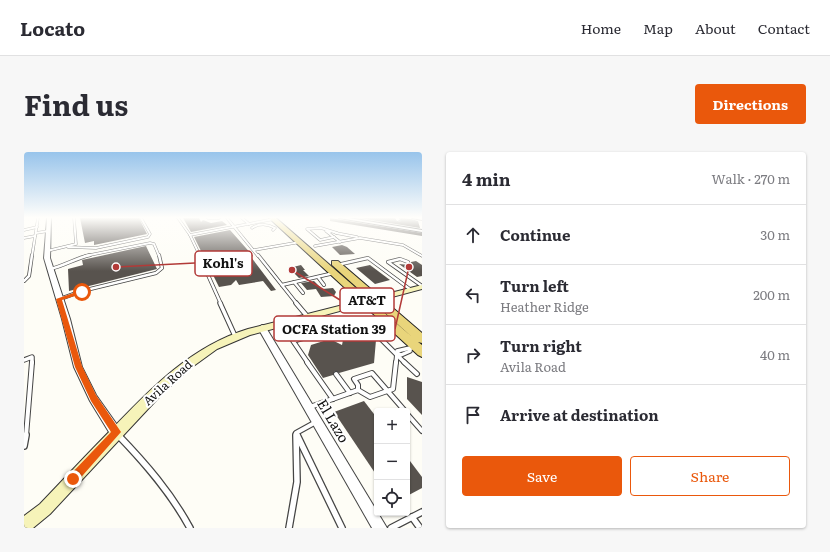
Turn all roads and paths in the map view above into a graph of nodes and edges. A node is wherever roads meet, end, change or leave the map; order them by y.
1 (190, 235) edge
2 (36, 236) edge
3 (48, 236) edge
4 (75, 236) edge
5 (149, 236) edge
6 (242, 236) edge
7 (294, 236) edge
8 (305, 236) edge
9 (313, 236) edge
10 (347, 236) edge
11 (334, 237) joint
12 (360, 238) junction
13 (300, 242) junction
14 (340, 242) junction
15 (318, 243) junction
16 (68, 247) junction
17 (254, 250) junction
18 (47, 251) junction
19 (422, 256) edge
20 (408, 262) dead end
21 (334, 266) junction
22 (50, 269) junction
23 (318, 277) junction
24 (24, 281) edge
25 (294, 282) junction
26 (282, 285) junction
27 (324, 285) dead end
28 (422, 287) edge
29 (411, 290) junction
30 (302, 293) dead end
31 (59, 299) junction
32 (372, 300) junction
33 (306, 316) junction
34 (262, 328) junction
35 (318, 334) junction
36 (235, 336) junction
37 (418, 346) edge
38 (397, 353) junction
39 (24, 360) edge
40 (336, 374) dead end
41 (417, 374) dead end
42 (358, 390) junction
43 (387, 391) junction
44 (350, 393) junction
45 (333, 399) junction
46 (308, 408) junction
47 (402, 408) edge
48 (410, 417) edge
49 (317, 421) junction
50 (422, 431) edge
51 (116, 432) junction
52 (296, 434) junction
53 (24, 446) edge
54 (422, 512) edge
55 (412, 517) junction
56 (24, 526) edge
57 (190, 528) edge
58 (289, 528) edge
59 (342, 528) edge
60 (380, 528) edge
61 (391, 528) edge
62 (420, 528) edge

1 - 36 lane
2 - 24 lane
3 - 18 street
4 - 16 lane
5 - 16 lane
6 - 17 lane
7 - 13 main road
8 - 15 main road
9 - 15 lane
10 - 12 lane
11 - 14 lane
11 - 15 lane
12 - 14 lane
12 - 19 lane
13 - 17 lane
13 - 21 main road
13 - 21 main road
14 - 15 lane
15 - 21 main road
16 - 18 lane
17 - 26 lane
18 - 22 street
20 - 28 lane
21 - 23 lane
21 - 29 lane
21 - 32 main road
22 - 31 street
22 - 31 lane
23 - 25 lane
23 - 27 lane
25 - 26 lane
25 - 30 lane
26 - 33 lane
28 - 29 main road, Avila Road
29 - 32 main road, Avila Road
31 - 51 street
32 - 33 main road, Avila Road
32 - 37 main road
33 - 34 main road, Avila Road
33 - 35 lane
34 - 36 main road, Avila Road
34 - 46 street, El Lazo
35 - 38 lane
35 - 45 lane
36 - 51 main road, Avila Road
37 - 38 lane
38 - 41 lane
38 - 43 lane
39 - 53 lane
40 - 44 lane
42 - 43 lane
42 - 43 lane
42 - 44 lane
43 - 47 lane
44 - 45 lane
45 - 46 lane
46 - 49 street, El Lazo
48 - 50 lane
49 - 52 lane
49 - 60 street, El Lazo
51 - 56 main road, Avila Road
51 - 57 lane
52 - 58 lane
52 - 59 lane
54 - 55 lane
55 - 61 lane
55 - 62 lane

